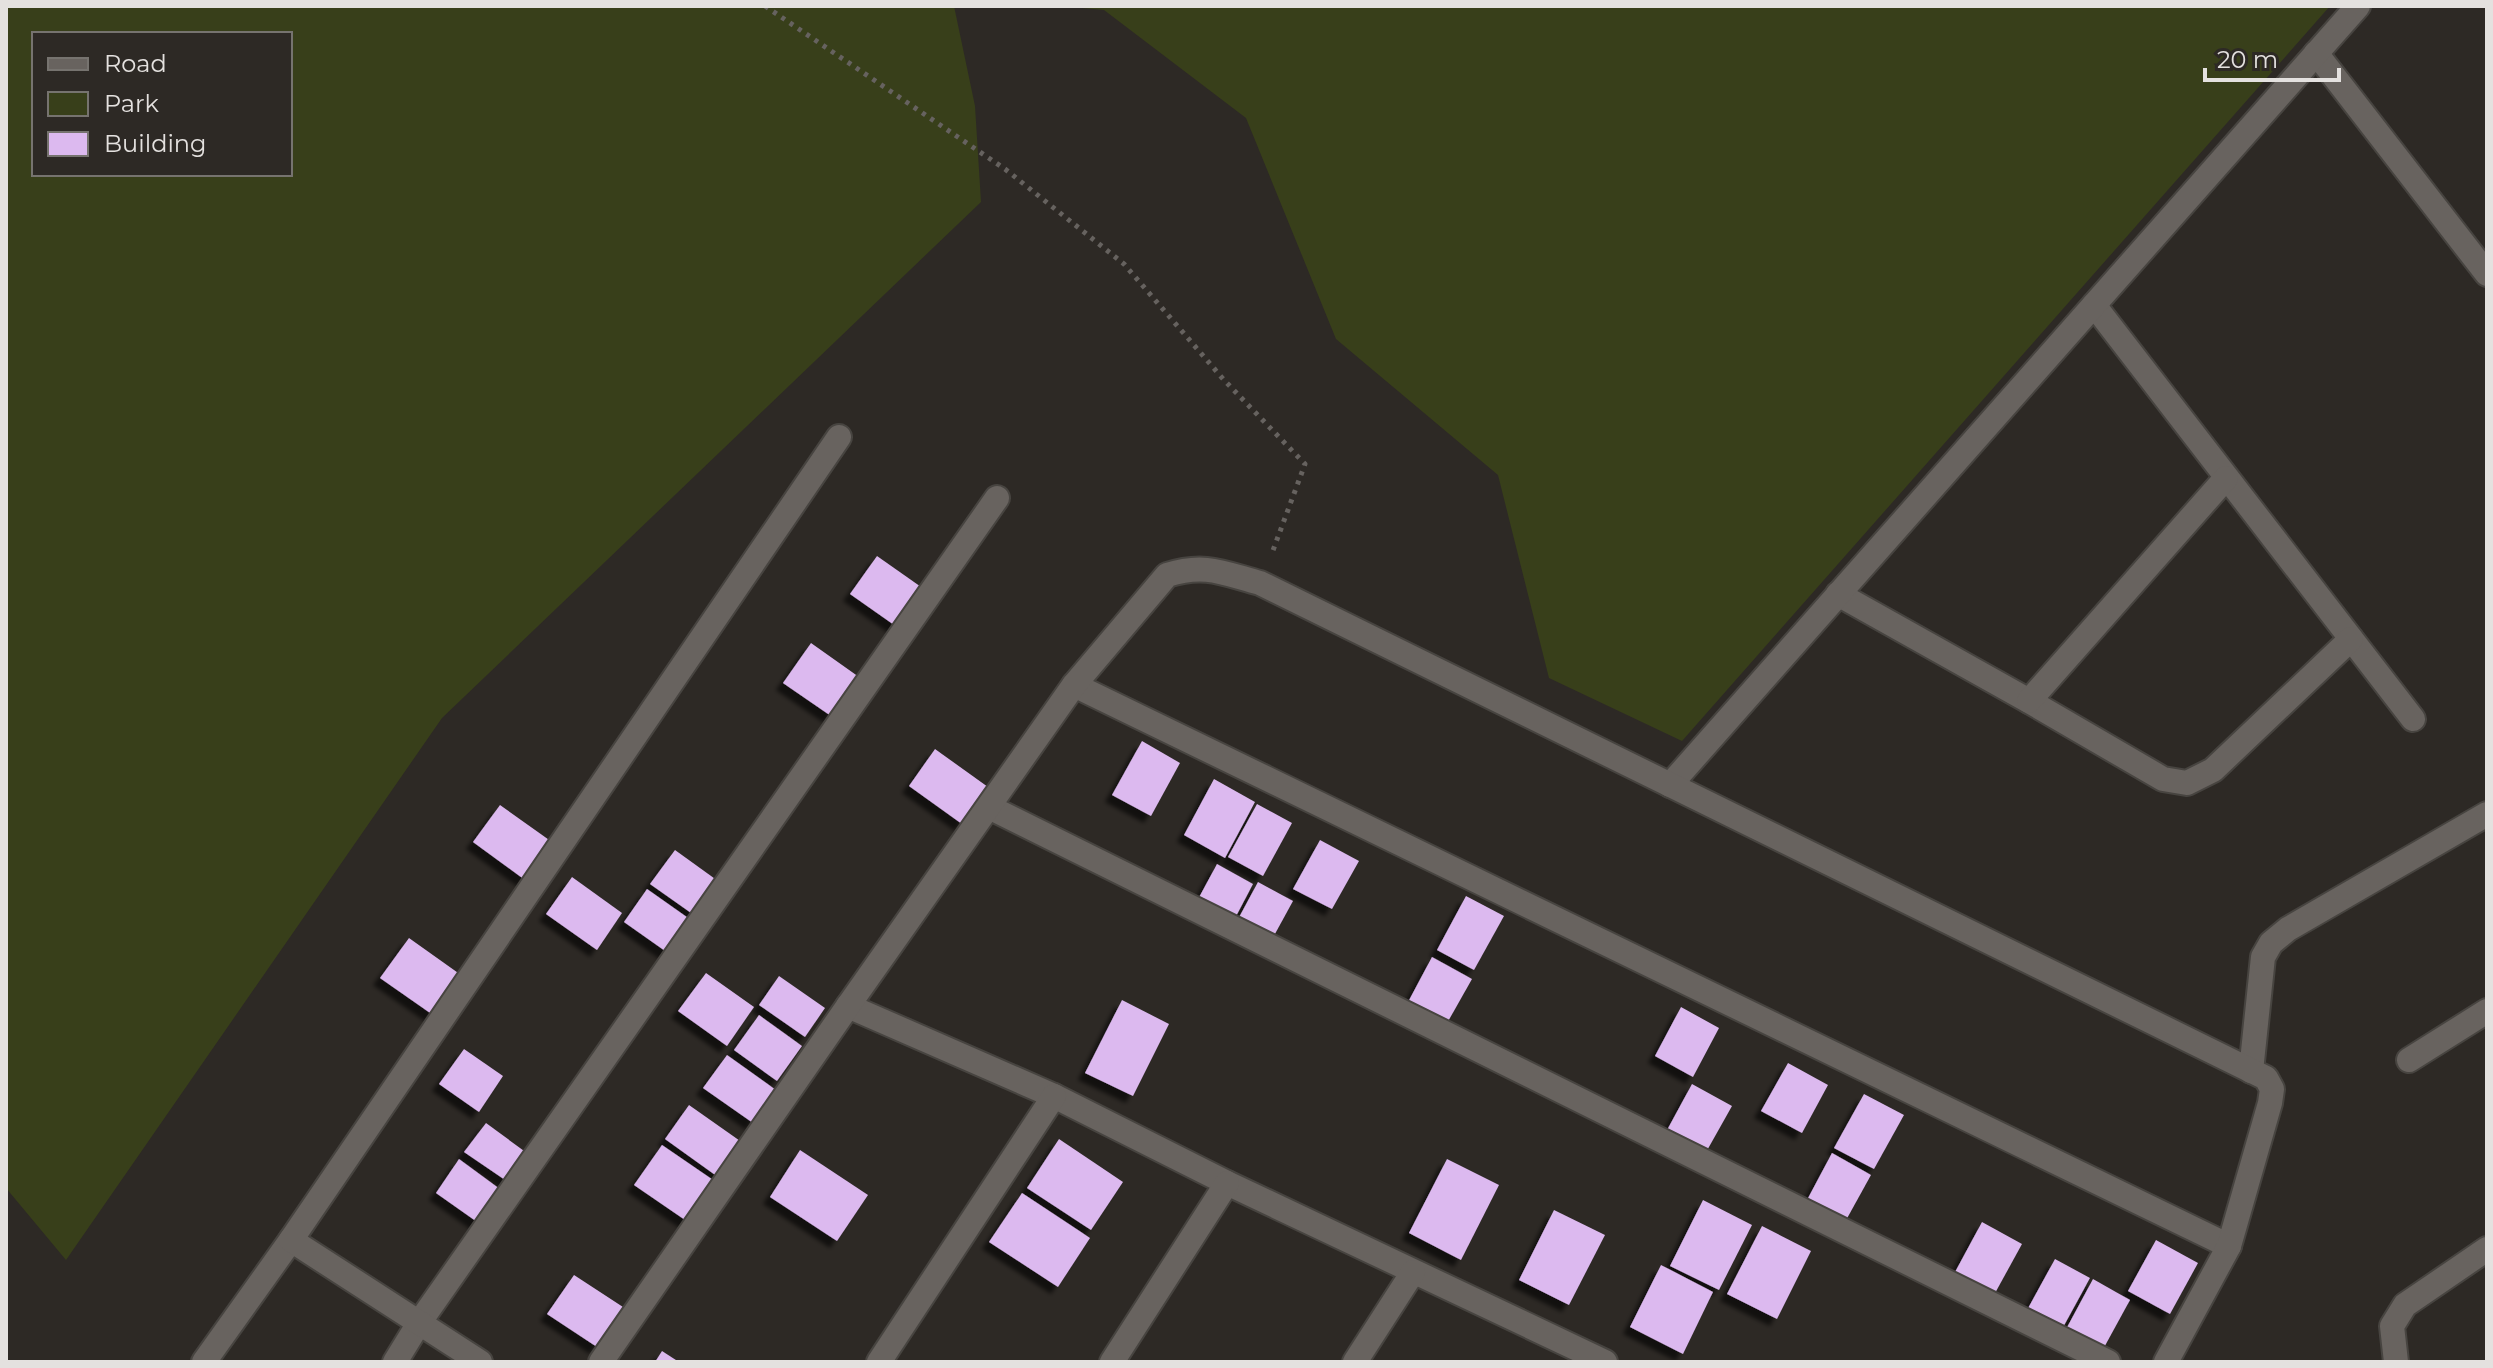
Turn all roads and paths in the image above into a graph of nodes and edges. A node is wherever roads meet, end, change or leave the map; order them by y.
1 (765, 6) edge
2 (2358, 6) edge
3 (2316, 53) junction
4 (2487, 274) edge
5 (2094, 305) junction
6 (839, 437) dead end
7 (2226, 478) junction
8 (997, 498) dead end
9 (1260, 583) junction
10 (1838, 594) junction
11 (2351, 639) junction
12 (1074, 685) junction
13 (2029, 701) junction
14 (2413, 719) dead end
15 (1670, 785) junction
16 (989, 807) junction
17 (2487, 814) edge
18 (848, 1006) junction
19 (2487, 1011) edge
20 (2409, 1060) dead end
21 (2251, 1071) junction
22 (1054, 1096) junction
23 (1227, 1183) junction
24 (291, 1240) junction
25 (2229, 1246) junction
26 (2487, 1249) edge
27 (1413, 1272) junction
28 (419, 1323) junction
29 (204, 1362) edge
30 (395, 1362) edge
31 (480, 1362) edge
32 (601, 1362) edge
33 (879, 1362) edge
34 (1112, 1362) edge
35 (1355, 1362) edge
36 (1605, 1362) edge
37 (2108, 1362) edge
38 (2166, 1362) edge
39 (2396, 1362) edge

1 - 9 path
2 - 3 street
3 - 4 street
3 - 5 street
5 - 7 street
5 - 10 street
6 - 24 street
7 - 11 street
7 - 13 street
8 - 28 street
9 - 12 street
9 - 15 street
10 - 13 street
10 - 15 street
11 - 13 street
11 - 14 street
12 - 16 street
12 - 25 street
15 - 21 street
16 - 18 street
16 - 37 street
17 - 21 street
18 - 22 street
18 - 32 street
19 - 20 street
21 - 25 street
22 - 23 street
22 - 33 street
23 - 27 street
23 - 34 street
24 - 28 street
24 - 29 street
25 - 38 street
26 - 39 street
27 - 35 street
27 - 36 street
28 - 30 street
28 - 31 street

